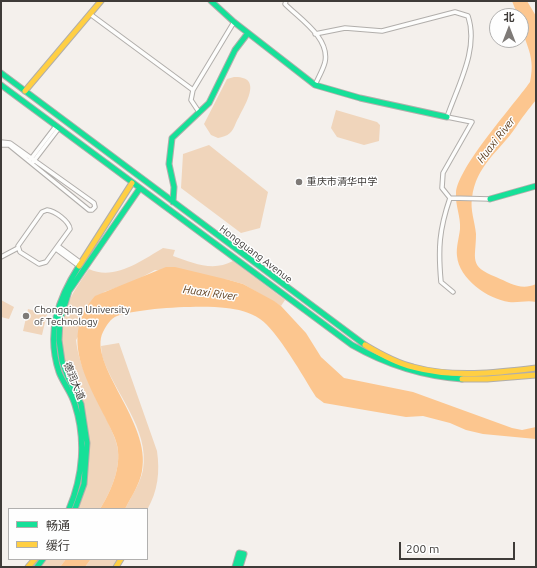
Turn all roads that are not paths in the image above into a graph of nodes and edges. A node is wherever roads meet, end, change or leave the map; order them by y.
1 (101, 1) edge
2 (211, 1) edge
3 (286, 1) edge
4 (90, 14) junction
5 (234, 22) junction
6 (248, 32) junction
7 (315, 34) junction
8 (1, 73) edge
9 (1, 85) edge
10 (315, 85) junction
11 (193, 90) junction
12 (25, 91) junction
13 (199, 112) junction
14 (447, 117) junction
15 (57, 127) junction
16 (1, 143) edge
17 (32, 161) junction
18 (132, 183) junction
19 (536, 186) edge
20 (140, 188) junction
21 (450, 198) junction
22 (490, 199) joint
23 (173, 202) junction
24 (18, 248) junction
25 (57, 248) junction
26 (1, 257) edge
27 (80, 264) junction
28 (453, 292) dead end
29 (536, 368) edge
30 (536, 375) edge
31 (70, 508) edge
32 (76, 508) edge
33 (235, 567) edge
34 (240, 567) edge

1 - 4 main road
2 - 5 main road
3 - 7 street
4 - 11 street
4 - 12 main road
5 - 6 main road
5 - 11 street
6 - 10 main road
6 - 13 main road
7 - 10 street
7 - 14 street
8 - 12 main road, Hongguang Avenue
9 - 15 main road, Hongguang Avenue
10 - 14 main road
11 - 13 street
12 - 23 main road, Hongguang Avenue
13 - 23 main road
14 - 21 street
15 - 17 street
15 - 18 main road, Hongguang Avenue
16 - 17 street
17 - 17 street
18 - 20 main road, Hongguang Avenue
18 - 27 main road, 德润大道
19 - 22 main road
20 - 30 main road, Hongguang Avenue
20 - 32 main road, 德润大道
21 - 22 street
21 - 28 street
23 - 29 main road, Hongguang Avenue
24 - 25 street
24 - 25 street
24 - 26 street
25 - 27 street
27 - 31 main road, 德润大道
33 - 34 main road

